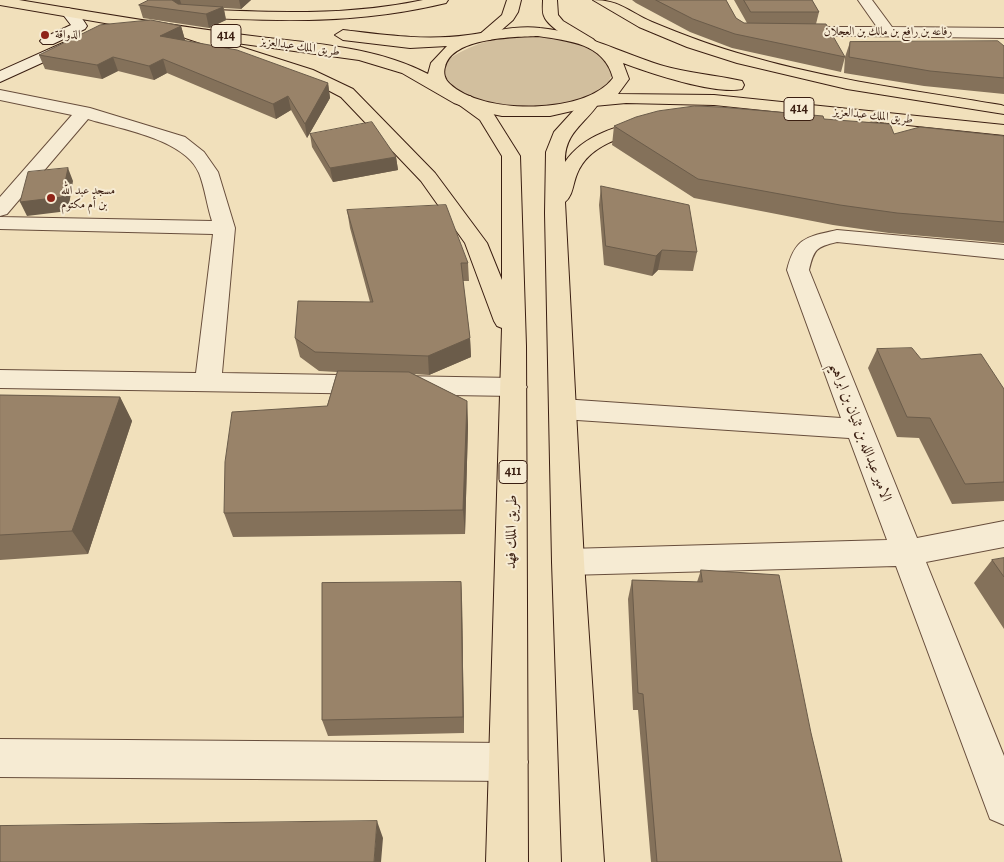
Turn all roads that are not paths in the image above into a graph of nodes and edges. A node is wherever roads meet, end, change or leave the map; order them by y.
1 (441, 0) edge
2 (514, 0) edge
3 (550, 0) edge
4 (600, 0) edge
5 (865, 0) edge
6 (0, 1) edge
7 (68, 12) junction
8 (171, 20) junction
9 (781, 31) edge
10 (888, 32) junction
11 (1004, 32) edge
12 (360, 38) junction
13 (480, 38) junction
14 (588, 42) junction
15 (608, 52) junction
16 (343, 53) junction
17 (0, 61) edge
18 (0, 77) edge
19 (754, 87) dead end
20 (804, 92) dead end
21 (726, 93) junction
22 (0, 95) edge
23 (455, 95) junction
24 (592, 102) junction
25 (1002, 110) edge
26 (84, 112) junction
27 (699, 117) edge
28 (880, 117) junction
29 (671, 120) edge
30 (1004, 130) edge
31 (0, 210) edge
32 (555, 213) junction
33 (0, 223) edge
34 (224, 228) junction
35 (992, 250) edge
36 (1004, 272) edge
37 (514, 346) junction
38 (0, 379) edge
39 (208, 382) junction
40 (514, 387) junction
41 (562, 409) junction
42 (859, 429) junction
43 (1004, 534) edge
44 (907, 553) junction
45 (568, 562) junction
46 (0, 758) edge
47 (509, 762) junction
48 (1004, 805) edge
49 (507, 862) edge
50 (583, 862) edge

1 - 8 main road
2 - 13 main road
3 - 14 main road
4 - 25 main road
5 - 10 street
6 - 7 main road, طريق الملك عبدالعزيز / 414
7 - 8 main road, طريق الملك عبدالعزيز / 414
7 - 17 street
8 - 12 main road, طريق الملك عبدالعزيز / 414
8 - 16 main road, طريق الملك عبدالعزيز / 414
8 - 18 street
8 - 37 main road
9 - 10 street, رفاعه بن رافع بن مالك بن العجلان
10 - 11 street, رفاعه بن رافع بن مالك بن العجلان
12 - 13 main road, طريق الملك عبدالعزيز / 414
12 - 16 main road
13 - 14 main road
13 - 23 main road
14 - 15 main road, طريق الملك عبدالعزيز
15 - 21 main road, طريق الملك عبدالعزيز / 414
15 - 24 main road
16 - 23 main road, طريق الملك عبدالعزيز / 414
19 - 21 main road, طريق الملك عبدالعزيز / 414
20 - 25 main road, طريق الملك عبدالعزيز / 414
21 - 24 main road, طريق الملك عبدالعزيز / 414
21 - 28 main road, طريق الملك عبدالعزيز / 414
22 - 26 street
23 - 24 main road
23 - 37 main road, طريق الملك فهد / 411
24 - 32 main road
26 - 31 street
26 - 34 street
27 - 28 main road
28 - 30 main road, طريق الملك عبدالعزيز / 414
29 - 32 main road
32 - 41 main road
33 - 34 street
34 - 39 street
35 - 36 street
35 - 42 street, الامير عبدالله بن ثنيان بن ابراهيم
37 - 40 main road, طريق الملك فهد / 411
38 - 39 street
39 - 40 street
40 - 47 main road, طريق الملك فهد / 411
41 - 42 street
41 - 45 main road
42 - 44 street, الامير عبدالله بن ثنيان بن ابراهيم
43 - 44 street
44 - 45 street
44 - 48 street, الامير عبدالله بن ثنيان بن ابراهيم
45 - 50 main road
46 - 47 street
47 - 49 main road, طريق الملك فهد / 411

